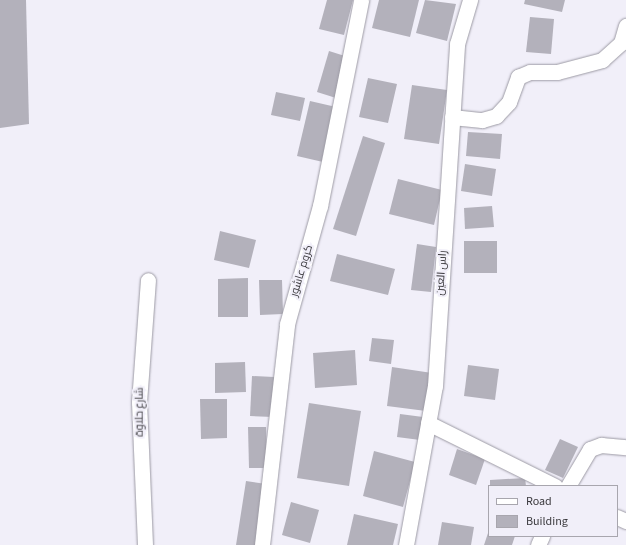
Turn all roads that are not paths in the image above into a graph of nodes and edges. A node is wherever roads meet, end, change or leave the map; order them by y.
1 (361, 0) edge
2 (470, 0) edge
3 (626, 26) edge
4 (452, 117) junction
5 (148, 280) dead end
6 (428, 423) junction
7 (626, 447) edge
8 (553, 485) edge
9 (569, 485) edge
10 (145, 545) edge
11 (262, 545) edge
12 (406, 545) edge

1 - 11 street, كروم عاشور
2 - 4 street, راس العين
3 - 4 street
4 - 6 street, راس العين
5 - 10 street, شارع حلاوة
6 - 8 street
6 - 12 street, راس العين
7 - 9 street

